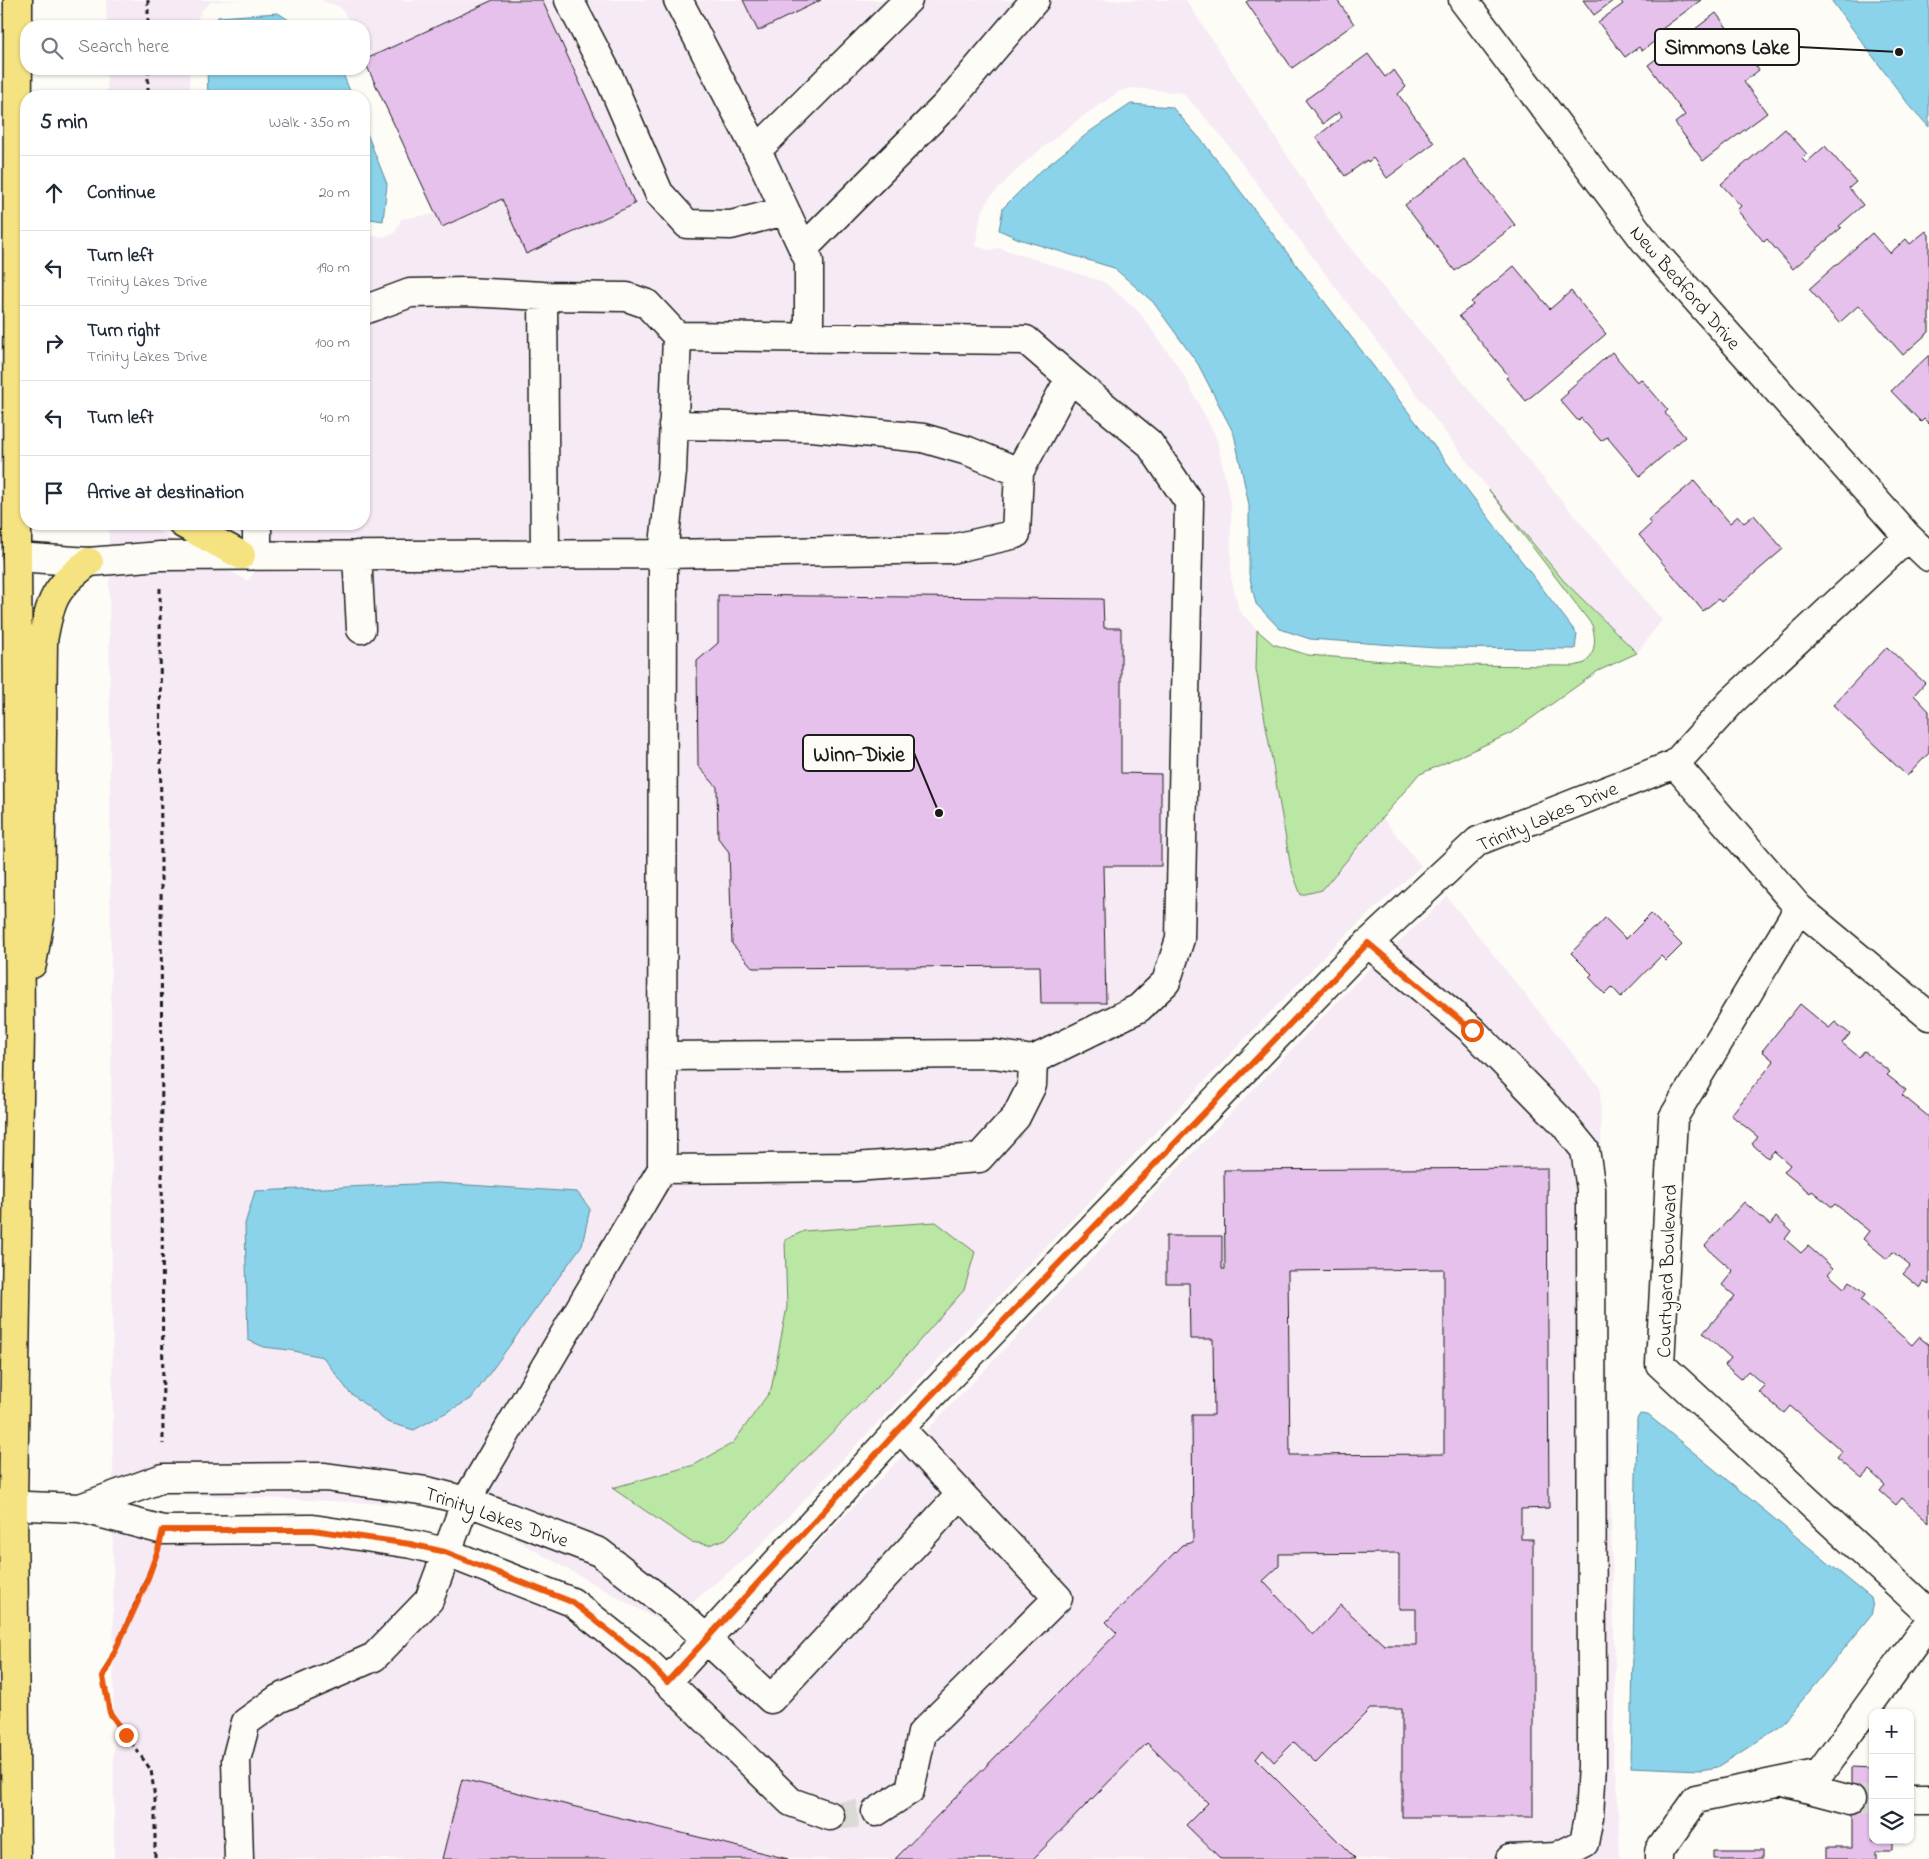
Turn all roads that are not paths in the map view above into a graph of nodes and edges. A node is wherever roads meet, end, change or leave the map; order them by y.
1 (18, 0) edge
2 (569, 0) edge
3 (678, 0) edge
4 (908, 0) edge
5 (1036, 0) edge
6 (1463, 0) edge
7 (756, 150) junction
8 (785, 211) junction
9 (803, 249) junction
10 (17, 254) junction
11 (20, 272) edge
12 (543, 296) junction
13 (370, 308) edge
14 (677, 336) junction
15 (809, 337) junction
16 (1070, 378) junction
17 (673, 425) junction
18 (1019, 472) junction
19 (195, 530) edge
20 (256, 530) edge
21 (1908, 536) junction
22 (8, 553) edge
23 (545, 554) junction
24 (663, 554) junction
25 (249, 556) junction
26 (356, 556) junction
27 (1929, 557) edge
28 (90, 562) junction
29 (361, 629) dead end
30 (1675, 764) junction
31 (1799, 908) junction
32 (1368, 943) junction
33 (1929, 1016) edge
34 (20, 1030) junction
35 (662, 1056) junction
36 (1033, 1060) junction
37 (662, 1169) junction
38 (900, 1428) junction
39 (961, 1494) junction
40 (466, 1501) junction
41 (6, 1505) edge
42 (80, 1508) junction
43 (445, 1552) junction
44 (1929, 1613) edge
45 (1929, 1622) edge
46 (706, 1639) junction
47 (667, 1682) junction
48 (1781, 1781) junction
49 (1914, 1799) edge
50 (1929, 1799) edge
51 (1851, 1800) tunnel mouth
52 (876, 1812) tunnel mouth
53 (830, 1816) tunnel mouth
54 (16, 1859) edge
55 (239, 1859) edge
56 (1510, 1859) edge
57 (1659, 1859) edge

1 - 10 main road
2 - 8 street
3 - 7 street
4 - 7 street
5 - 9 street
6 - 21 street, New Bedford Drive
7 - 8 street
8 - 9 street
9 - 15 street
10 - 11 main road
10 - 22 main road
12 - 13 street
12 - 14 street
12 - 23 street
14 - 15 street
14 - 17 street
15 - 16 street
16 - 18 street
16 - 36 street
17 - 18 street
17 - 24 street
18 - 24 street
19 - 25 main road
20 - 25 street
21 - 27 street, New Bedford Drive
21 - 30 street, Trinity Lakes Drive
22 - 28 street
22 - 34 main road
23 - 24 street
23 - 26 street
24 - 35 street
25 - 26 street
25 - 28 street
26 - 29 street
28 - 34 main road
30 - 31 street
30 - 32 street, Trinity Lakes Drive
31 - 33 street
31 - 44 street, Courtyard Boulevard
32 - 38 street, Trinity Lakes Drive
32 - 56 street
34 - 41 main road
35 - 36 street
35 - 37 street
36 - 37 street
37 - 40 street
38 - 39 street
38 - 46 street, Trinity Lakes Drive
39 - 46 street, Trinity Lakes Drive
39 - 52 street
40 - 42 street, Trinity Lakes Drive
40 - 43 street
40 - 46 street, Trinity Lakes Drive
41 - 42 street, Trinity Lakes Drive
41 - 54 main road
42 - 43 street, Trinity Lakes Drive
43 - 47 street, Trinity Lakes Drive
43 - 55 street
45 - 48 street
46 - 47 street, Trinity Lakes Drive
47 - 53 street
48 - 51 street
48 - 57 street
49 - 50 street

